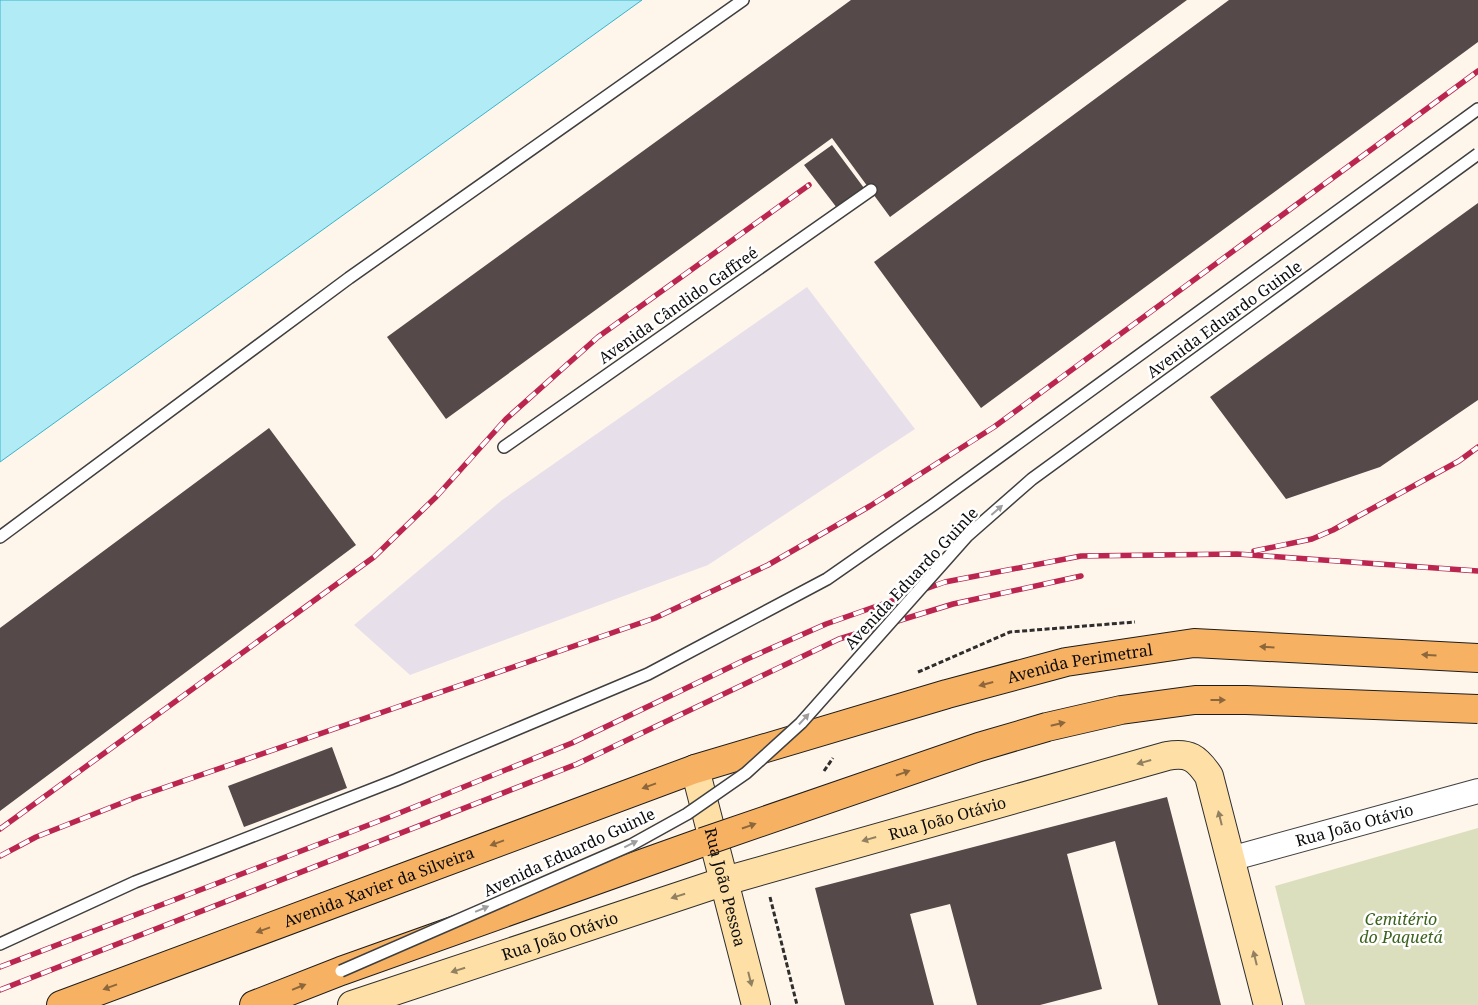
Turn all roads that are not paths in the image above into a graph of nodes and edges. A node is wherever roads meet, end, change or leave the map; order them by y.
1 (743, 0) edge
2 (1478, 109) edge
3 (1478, 154) edge
4 (871, 190) dead end
5 (504, 447) dead end
6 (0, 537) edge
7 (1478, 658) edge
8 (1478, 709) edge
9 (695, 769) junction
10 (1478, 791) edge
11 (1230, 859) junction
12 (725, 881) junction
13 (0, 944) edge
14 (341, 971) junction
15 (61, 1005) edge
16 (254, 1005) edge
17 (353, 1005) edge
18 (756, 1005) edge
19 (1268, 1005) edge

1 - 6 lane
2 - 13 lane
14 -> 3 lane, Avenida Eduardo Guinle, bridge
4 - 5 lane, Avenida Cândido Gaffreé
7 -> 9 main road, Avenida Perimetral
14 -> 8 main road, bridge
9 - 12 street, Rua João Pessoa
9 -> 15 main road, Avenida Xavier da Silveira
10 - 11 street, Rua João Otávio
11 -> 12 street, Rua João Otávio
19 -> 11 street
12 -> 17 street, Rua João Otávio
12 -> 18 street, Rua João Pessoa
16 -> 14 main road

